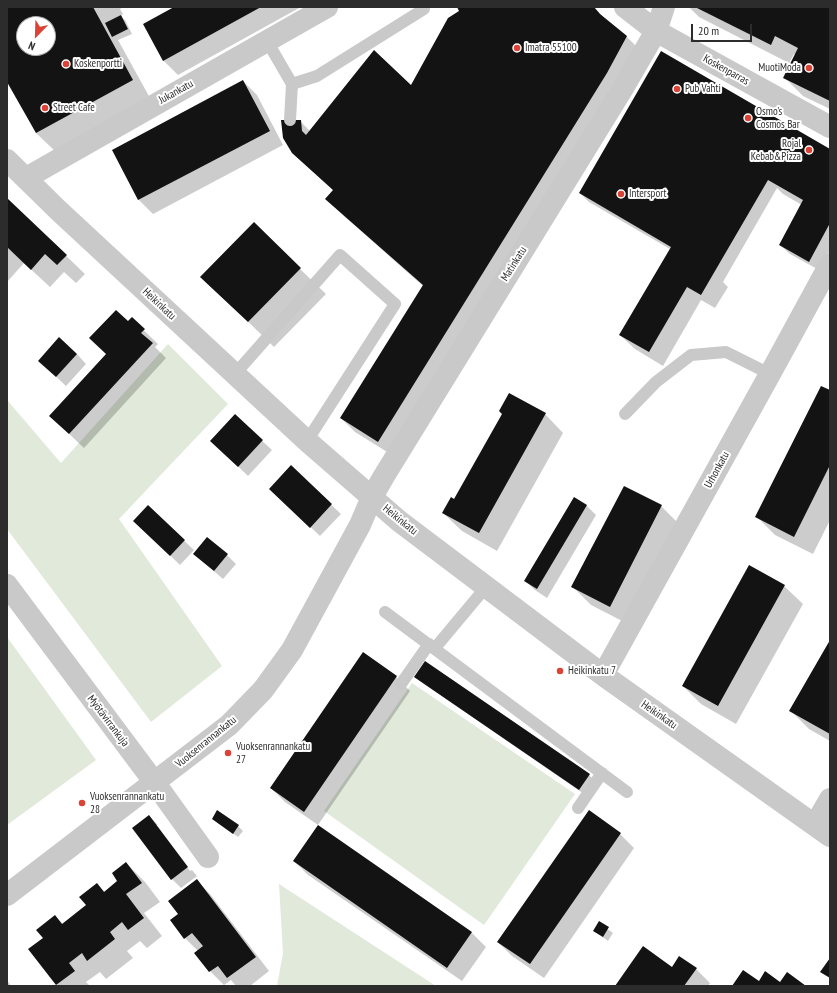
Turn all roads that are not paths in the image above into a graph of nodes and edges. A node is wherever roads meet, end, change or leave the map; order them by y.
1 (327, 7) edge
2 (625, 7) edge
3 (664, 7) edge
4 (424, 9) dead end
5 (656, 32) junction
6 (267, 41) junction
7 (292, 84) junction
8 (290, 120) dead end
9 (830, 128) edge
10 (7, 160) edge
11 (26, 178) junction
12 (830, 264) edge
13 (235, 374) junction
14 (770, 374) junction
15 (625, 414) dead end
16 (307, 441) junction
17 (372, 497) junction
18 (7, 586) edge
19 (486, 587) junction
20 (385, 612) dead end
21 (432, 646) junction
22 (603, 675) junction
23 (401, 684) dead end
24 (602, 773) junction
25 (155, 783) junction
26 (627, 792) dead end
27 (830, 799) edge
28 (578, 808) dead end
29 (823, 831) edge
30 (208, 857) dead end
31 (7, 895) edge

1 - 6 street, Jukankatu
2 - 5 street, Koskenparras
3 - 5 street, Matinkatu
4 - 7 lane
5 - 9 street, Koskenparras
5 - 17 street, Matinkatu
6 - 7 lane
6 - 11 street, Jukankatu
7 - 8 lane
10 - 11 street, Heikinkatu
11 - 13 street, Heikinkatu
12 - 14 street, Urhonkatu
13 - 16 street, Heikinkatu
13 - 16 lane
14 - 15 lane
14 - 22 street, Urhonkatu
16 - 17 street, Heikinkatu
17 - 19 street, Heikinkatu
17 - 25 street, Vuoksenrannankatu
18 - 25 street, Myötävirrankuja
19 - 21 lane
19 - 22 street, Heikinkatu
20 - 21 lane
21 - 23 lane
21 - 24 lane
22 - 29 street, Heikinkatu
24 - 26 lane
24 - 28 lane
25 - 30 street, Myötävirrankuja
25 - 31 street, Vuoksenrannankatu
27 - 29 street

